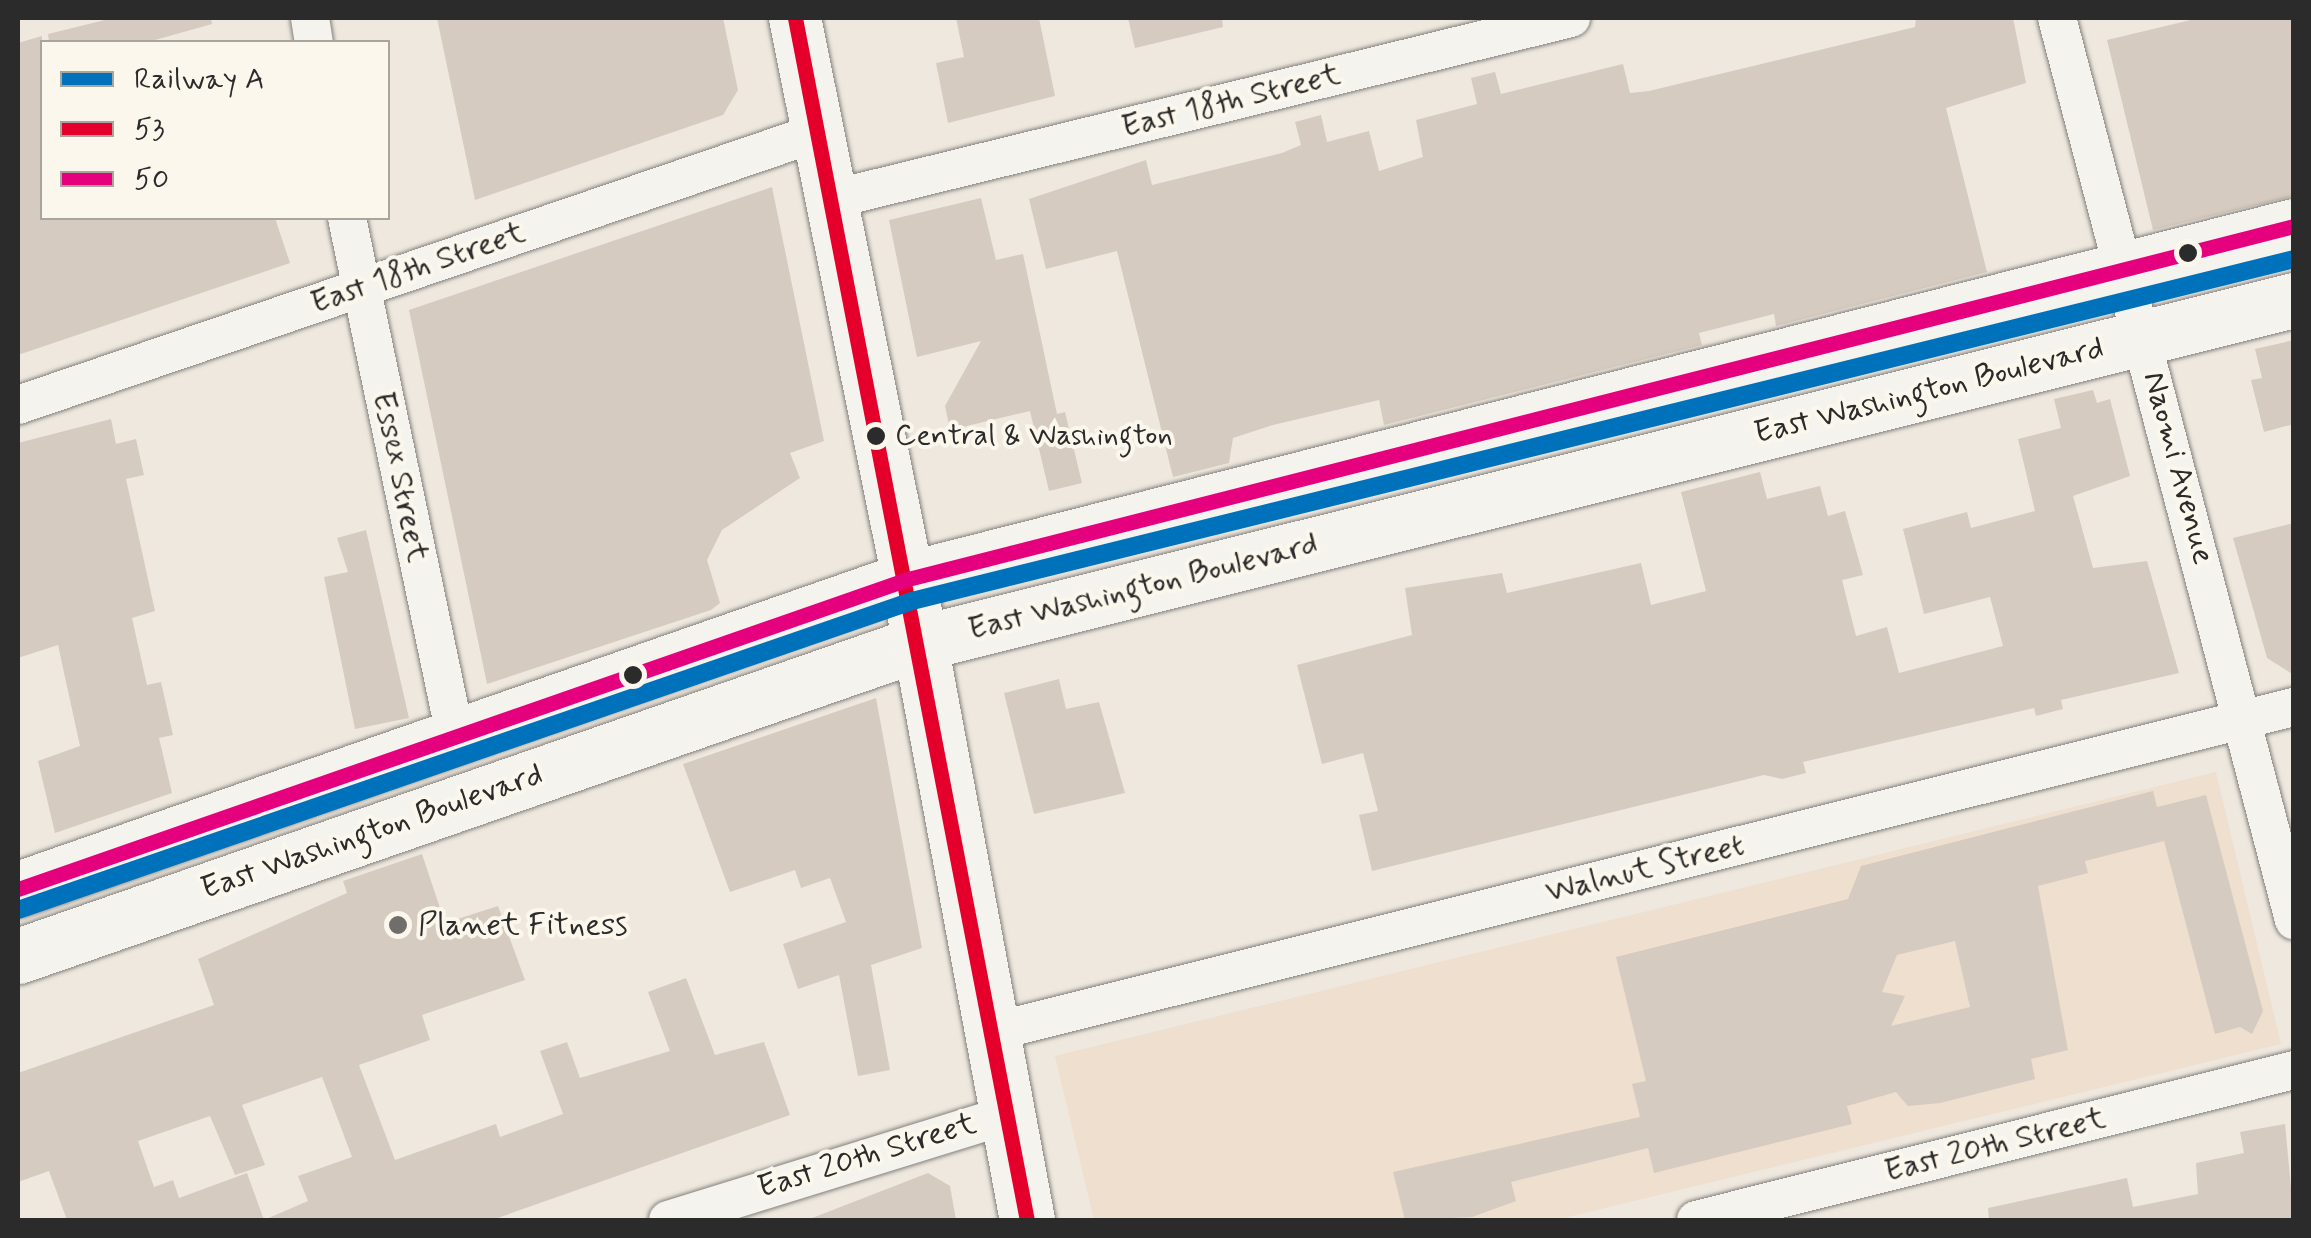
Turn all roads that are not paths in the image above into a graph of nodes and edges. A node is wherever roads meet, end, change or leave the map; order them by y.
1 (796, 18) edge
2 (1570, 18) edge
3 (2057, 18) edge
4 (820, 132) junction
5 (833, 198) junction
6 (347, 220) edge
7 (2294, 226) edge
8 (2126, 271) junction
9 (360, 287) junction
10 (2294, 300) edge
11 (2142, 337) junction
12 (18, 406) edge
13 (908, 579) junction
14 (920, 643) junction
15 (2294, 707) edge
16 (2245, 719) junction
17 (454, 735) junction
18 (18, 889) edge
19 (2294, 920) edge
20 (18, 956) edge
21 (996, 1031) junction
22 (2294, 1070) edge
23 (1010, 1114) junction
24 (668, 1220) edge
25 (1028, 1220) edge
26 (1696, 1220) edge

1 - 4 main road
2 - 5 street, East 18th Street
3 - 8 street, Naomi Avenue
4 - 5 main road
4 - 9 street, East 18th Street
5 - 13 main road
6 - 9 street, Essex Street
7 - 8 main road, East Washington Boulevard
8 - 11 street, Naomi Avenue
8 - 13 main road, East Washington Boulevard
9 - 12 street, East 18th Street
9 - 17 street, Essex Street
10 - 11 main road, East Washington Boulevard
11 - 14 main road, East Washington Boulevard
11 - 16 street, Naomi Avenue
13 - 14 main road
13 - 17 main road, East Washington Boulevard
14 - 20 main road, East Washington Boulevard
14 - 21 main road
15 - 16 street, Walnut Street
16 - 19 street, Naomi Avenue
16 - 21 street, Walnut Street
17 - 18 main road, East Washington Boulevard
21 - 23 main road
22 - 26 street, East 20th Street
23 - 24 street, East 20th Street
23 - 25 main road

